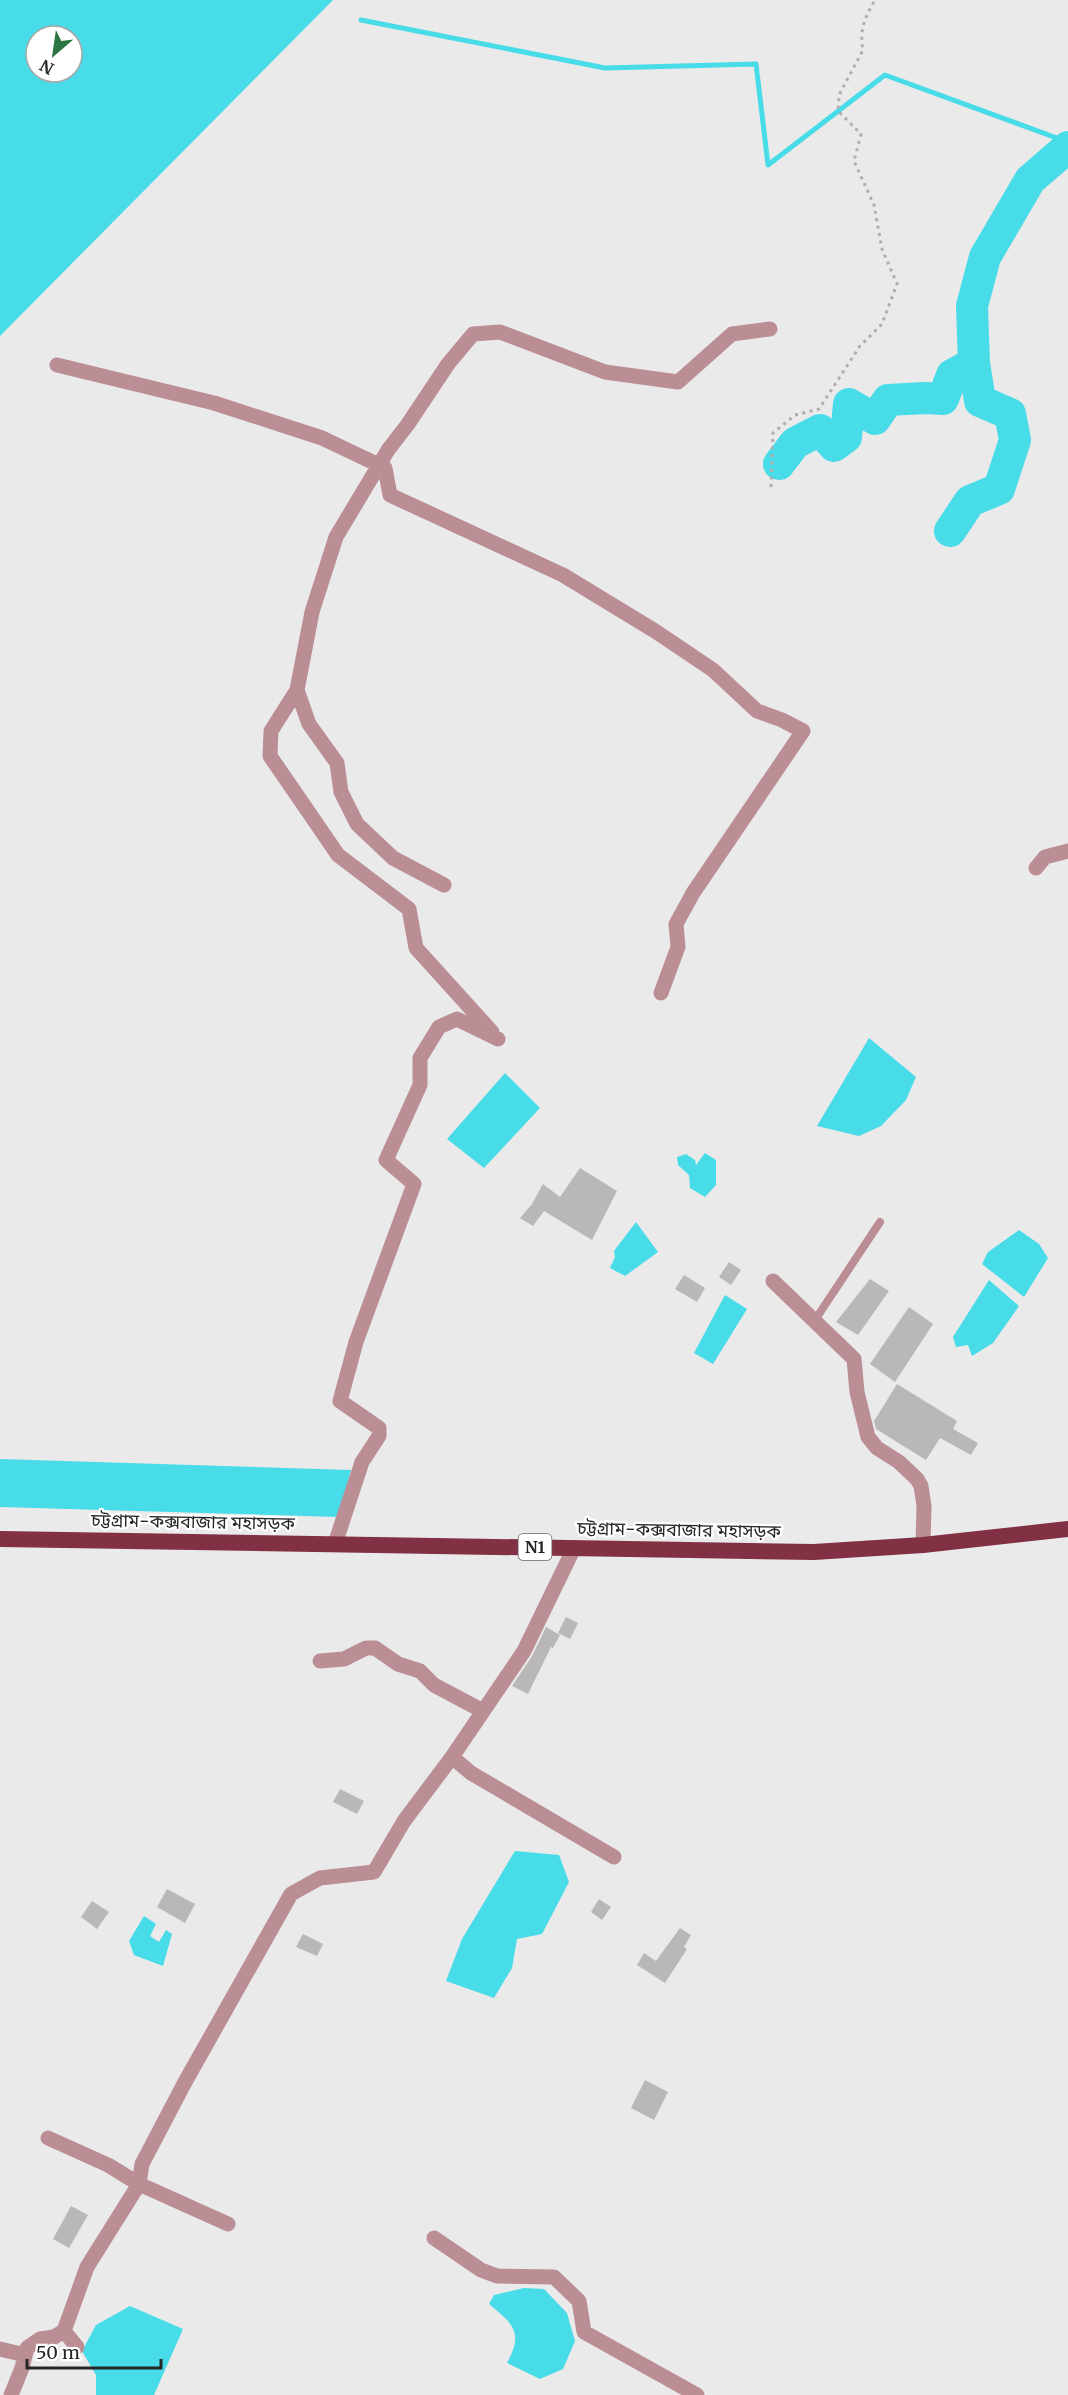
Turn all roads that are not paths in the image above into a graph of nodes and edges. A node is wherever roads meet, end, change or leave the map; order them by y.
1 (770, 329) dead end
2 (57, 366) dead end
3 (378, 465) junction
4 (297, 690) junction
5 (1068, 851) edge
6 (1036, 868) dead end
7 (444, 885) dead end
8 (661, 993) dead end
9 (880, 1222) dead end
10 (773, 1281) dead end
11 (815, 1320) junction
12 (1068, 1529) edge
13 (0, 1539) edge
14 (335, 1544) junction
15 (923, 1545) junction
16 (574, 1548) junction
17 (320, 1661) dead end
18 (483, 1711) junction
19 (452, 1757) junction
20 (614, 1857) dead end
21 (48, 2138) dead end
22 (139, 2184) junction
23 (228, 2224) dead end
24 (434, 2238) dead end
25 (64, 2331) junction
26 (77, 2347) dead end
27 (0, 2349) edge
28 (25, 2355) junction
29 (672, 2389) edge
30 (11, 2395) edge
31 (697, 2395) edge

1 - 3 street
2 - 3 street
3 - 4 street
3 - 8 street
4 - 7 street
4 - 14 street
5 - 6 street
9 - 11 lane
10 - 11 street
11 - 15 street
12 - 15 highway, চট্টগ্রাম-কক্সবাজার মহাসড়ক / N1
13 - 14 highway, চট্টগ্রাম-কক্সবাজার মহাসড়ক / N1
14 - 16 highway, চট্টগ্রাম-কক্সবাজার মহাসড়ক / N1
15 - 16 highway, চট্টগ্রাম-কক্সবাজার মহাসড়ক / N1
16 - 18 street
17 - 18 street
18 - 19 street
19 - 20 street
19 - 22 street
21 - 22 street
22 - 23 street
22 - 25 street
24 - 29 street
25 - 26 street
25 - 28 street
27 - 28 street
28 - 30 street
29 - 31 street

